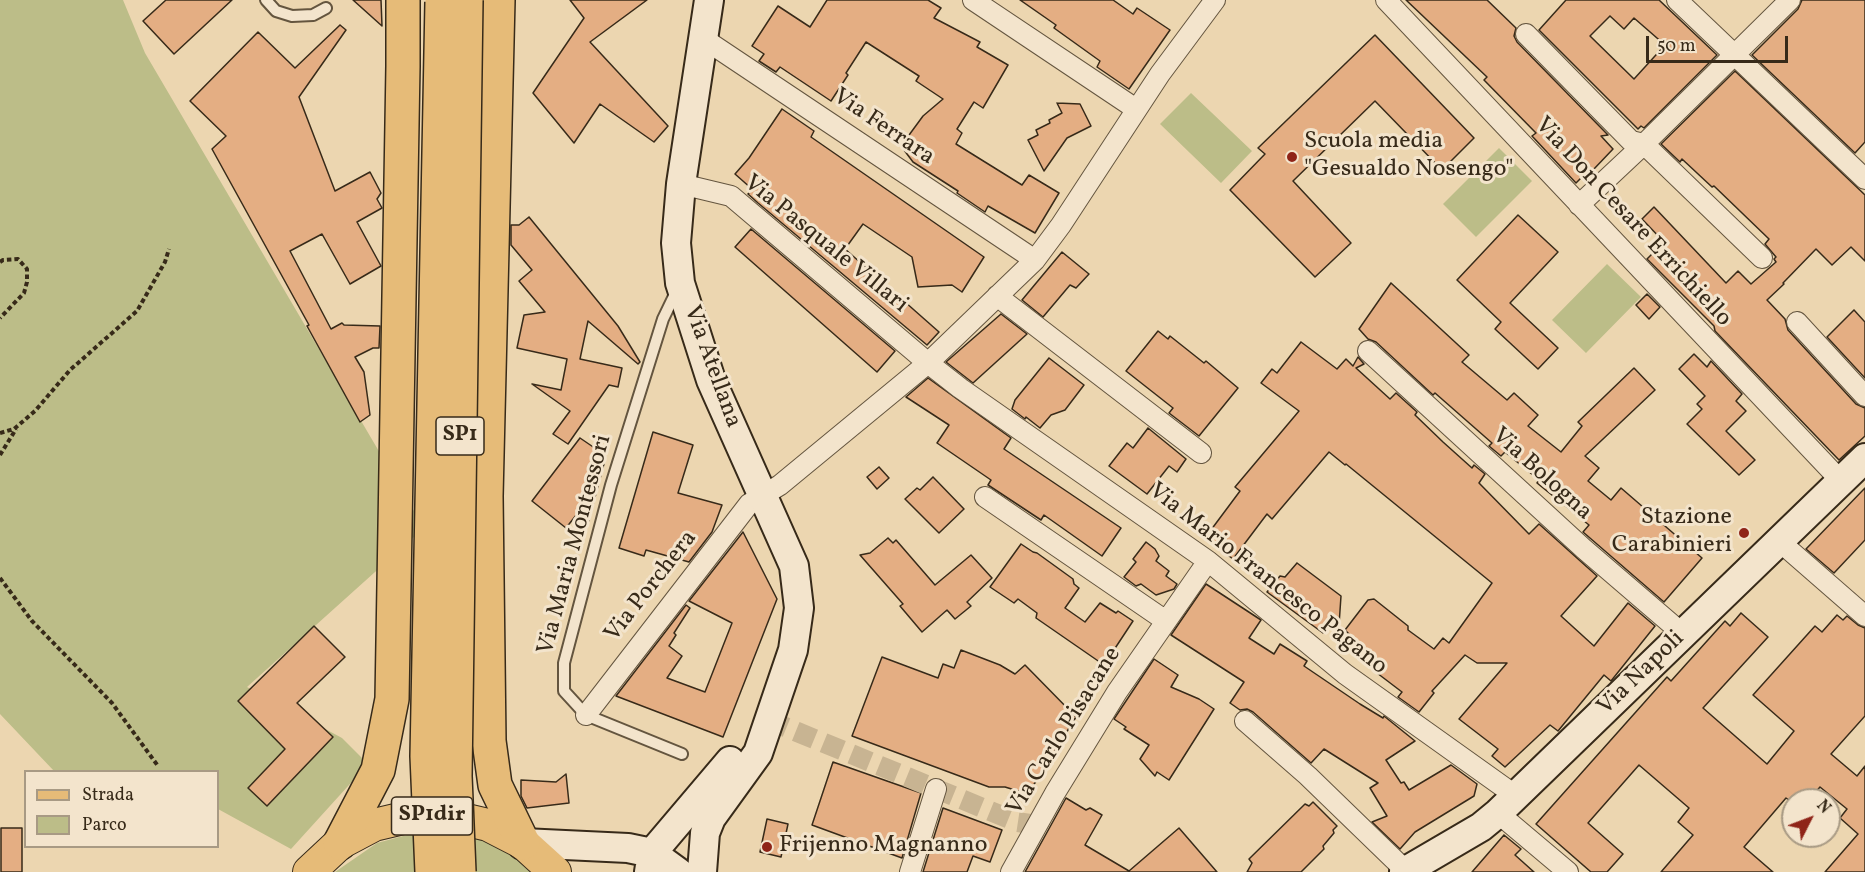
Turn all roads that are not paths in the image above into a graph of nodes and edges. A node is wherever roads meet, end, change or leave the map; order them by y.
1 (266, 0) edge
2 (402, 0) edge
3 (454, 0) edge
4 (498, 0) edge
5 (709, 0) edge
6 (973, 0) edge
7 (1215, 0) edge
8 (1386, 0) edge
9 (1677, 0) edge
10 (1790, 0) edge
11 (326, 8) dead end
12 (1526, 34) dead end
13 (704, 39) junction
14 (1736, 55) junction
15 (1136, 109) junction
16 (1644, 144) junction
17 (1865, 179) edge
18 (681, 184) junction
19 (1579, 205) junction
20 (1762, 258) dead end
21 (1035, 260) junction
22 (680, 283) junction
23 (997, 296) junction
24 (1797, 322) dead end
25 (1368, 351) dead end
26 (928, 363) junction
27 (1865, 396) edge
28 (1201, 453) dead end
29 (1865, 458) edge
30 (1841, 481) junction
31 (764, 497) junction
32 (986, 497) dead end
33 (1779, 541) junction
34 (1208, 561) junction
35 (1865, 616) edge
36 (1166, 621) junction
37 (1683, 634) junction
38 (586, 715) junction
39 (768, 720) junction
40 (1245, 722) dead end
41 (682, 754) dead end
42 (936, 789) dead end
43 (1507, 804) junction
44 (340, 843) junction
45 (523, 843) junction
46 (651, 863) edge
47 (309, 870) edge
48 (432, 872) edge
49 (459, 872) edge
50 (555, 872) edge
51 (678, 872) edge
52 (702, 872) edge
53 (910, 872) edge
54 (1011, 872) edge
55 (1405, 872) edge
56 (1568, 872) edge

1 - 11 lane
2 - 44 highway
3 - 48 highway, SP1, bridge
3 - 49 highway, SP1, bridge
4 - 45 highway
5 - 13 main road, Via Atellana
6 - 15 street
7 - 15 street
8 - 19 street, Via Don Cesare Errichiello
9 - 14 street
10 - 14 street
12 - 16 street
13 - 18 main road, Via Atellana
13 - 21 street, Via Ferrara
14 - 16 street
14 - 17 street
15 - 21 street
16 - 19 street
16 - 20 street
18 - 22 main road, Via Atellana
18 - 26 street, Via Pasquale Villari
19 - 30 street, Via Don Cesare Errichiello
21 - 23 street
22 - 31 main road, Via Atellana
22 - 38 lane, Via Maria Montessori
23 - 26 street
23 - 28 street
24 - 27 street
25 - 37 street, Via Bologna
26 - 31 street
26 - 34 street, Via Mario Francesco Pagano
29 - 30 main road, Via Napoli
30 - 33 main road, Via Napoli
31 - 38 street, Via Porchera
31 - 39 main road, Via Atellana
32 - 36 street
33 - 35 street
33 - 37 main road, Via Napoli
34 - 36 street, Via Carlo Pisacane
34 - 43 street, Via Mario Francesco Pagano
36 - 54 street, Via Carlo Pisacane
37 - 43 main road, Via Napoli
38 - 41 lane, Via Maria Montessori
39 - 46 main road, Via Atellana
39 - 52 main road, Via Atellana
40 - 55 street
42 - 53 street
43 - 55 main road, Via Napoli
43 - 56 street, Via Mario Francesco Pagano
44 - 45 main road, SP1dir
44 - 47 main road, SP1dir
45 - 46 main road
45 - 50 main road, SP1dir
46 - 51 main road

